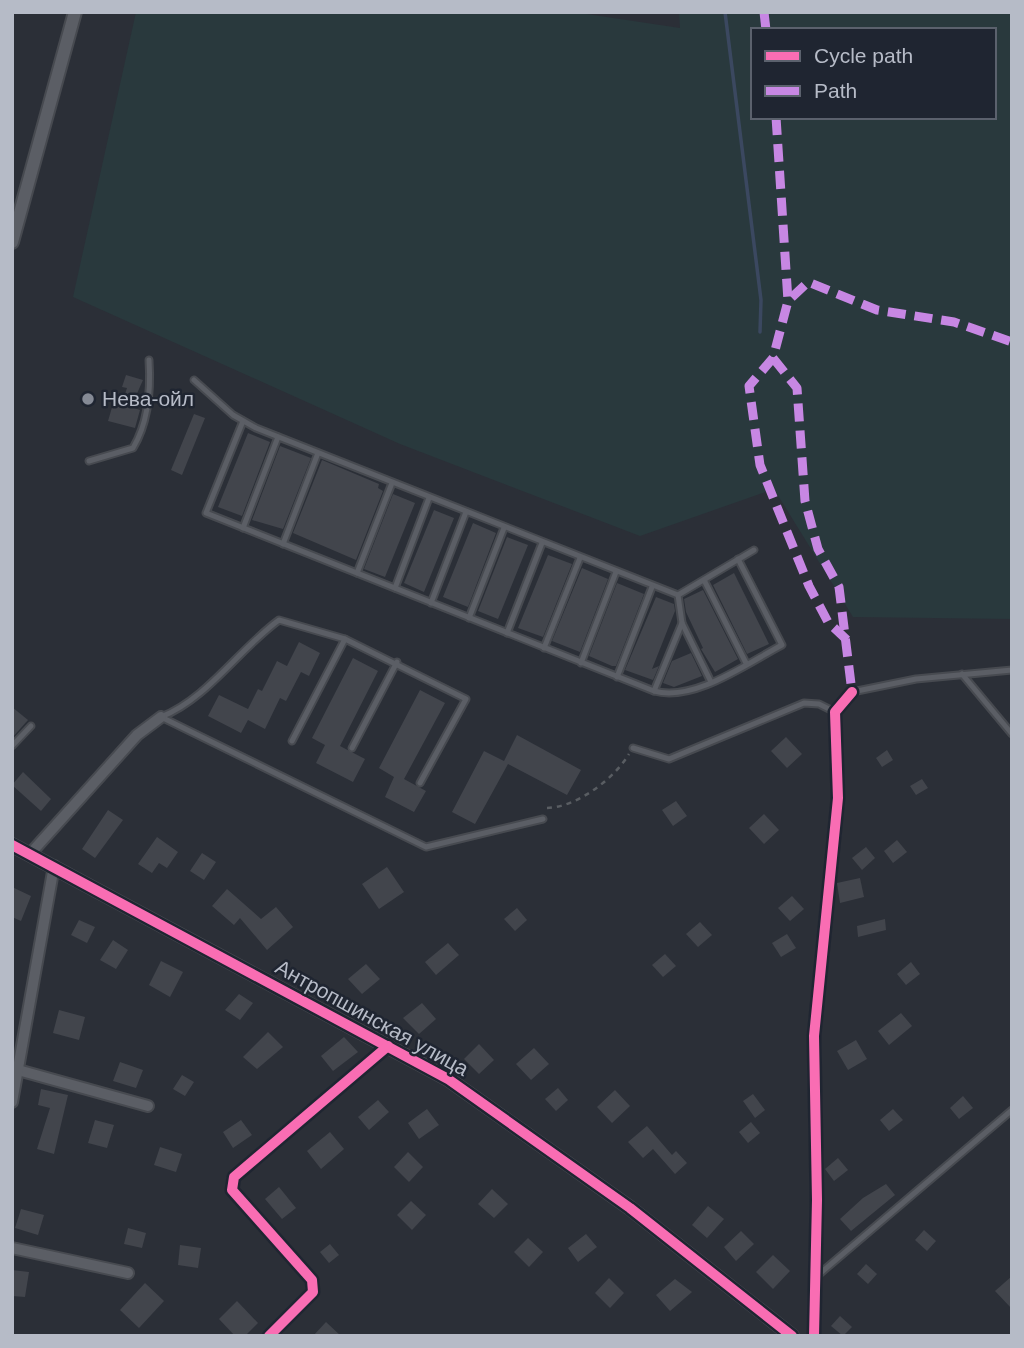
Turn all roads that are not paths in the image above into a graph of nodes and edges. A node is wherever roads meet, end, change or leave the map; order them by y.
1 (75, 12) edge
2 (12, 242) edge
3 (149, 360) dead end
4 (194, 380) dead end
5 (243, 421) junction
6 (278, 437) junction
7 (318, 453) junction
8 (89, 461) dead end
9 (392, 483) junction
10 (429, 498) junction
11 (466, 512) junction
12 (243, 528) junction
13 (504, 528) junction
14 (542, 543) junction
15 (283, 544) junction
16 (754, 550) dead end
17 (580, 558) junction
18 (738, 559) junction
19 (616, 572) junction
20 (357, 573) junction
21 (704, 580) junction
22 (652, 587) junction
23 (395, 588) junction
24 (678, 596) junction
25 (431, 603) junction
26 (470, 618) junction
27 (681, 624) junction
28 (506, 633) junction
29 (345, 639) junction
30 (544, 648) junction
31 (397, 662) junction
32 (581, 663) junction
33 (746, 663) junction
34 (1012, 670) edge
35 (962, 674) junction
36 (617, 677) junction
37 (711, 681) junction
38 (654, 691) junction
39 (852, 692) joint
40 (835, 712) junction
41 (160, 717) junction
42 (31, 726) dead end
43 (1012, 734) edge
44 (292, 741) dead end
45 (12, 746) edge
46 (352, 748) dead end
47 (633, 748) road end
48 (420, 783) dead end
49 (543, 819) dead end
50 (12, 845) edge
51 (30, 854) junction
52 (54, 866) junction
53 (388, 1046) junction
54 (19, 1070) junction
55 (12, 1102) edge
56 (148, 1106) dead end
57 (1012, 1110) edge
58 (12, 1248) edge
59 (128, 1273) dead end
60 (815, 1278) junction
61 (269, 1336) edge
62 (792, 1336) edge
63 (814, 1336) edge

1 - 2 street
3 - 8 lane
4 - 5 lane
5 - 6 lane
5 - 12 lane
6 - 7 lane
6 - 12 lane
7 - 9 lane
7 - 15 lane
9 - 10 lane
9 - 20 lane
10 - 11 lane
10 - 23 lane
11 - 13 lane
11 - 25 lane
12 - 15 lane
13 - 14 lane
13 - 26 lane
14 - 17 lane
14 - 28 lane
15 - 20 lane
16 - 18 lane
17 - 19 lane
17 - 30 lane
18 - 21 lane
18 - 33 lane
19 - 22 lane
19 - 32 lane
20 - 23 lane
21 - 24 lane
21 - 33 lane
22 - 24 lane
22 - 36 lane
23 - 25 lane
24 - 27 lane
25 - 26 lane
26 - 28 lane
27 - 37 lane
27 - 38 lane
28 - 30 lane
29 - 31 lane
29 - 41 lane
29 - 44 lane
30 - 32 lane
31 - 46 lane
31 - 48 lane
32 - 36 lane
33 - 37 lane
34 - 35 lane
35 - 39 lane
35 - 43 lane
36 - 38 lane
37 - 38 lane
39 - 40 street
40 - 47 lane
40 - 60 street
41 - 49 lane
41 - 51 street
42 - 45 lane
50 - 51 street, Антропшинская улица
51 - 52 street, Антропшинская улица
52 - 53 street, Антропшинская улица
52 - 54 street
53 - 61 street
53 - 62 street, Антропшинская улица
54 - 55 street
54 - 56 street
57 - 60 lane
58 - 59 street
60 - 63 street

